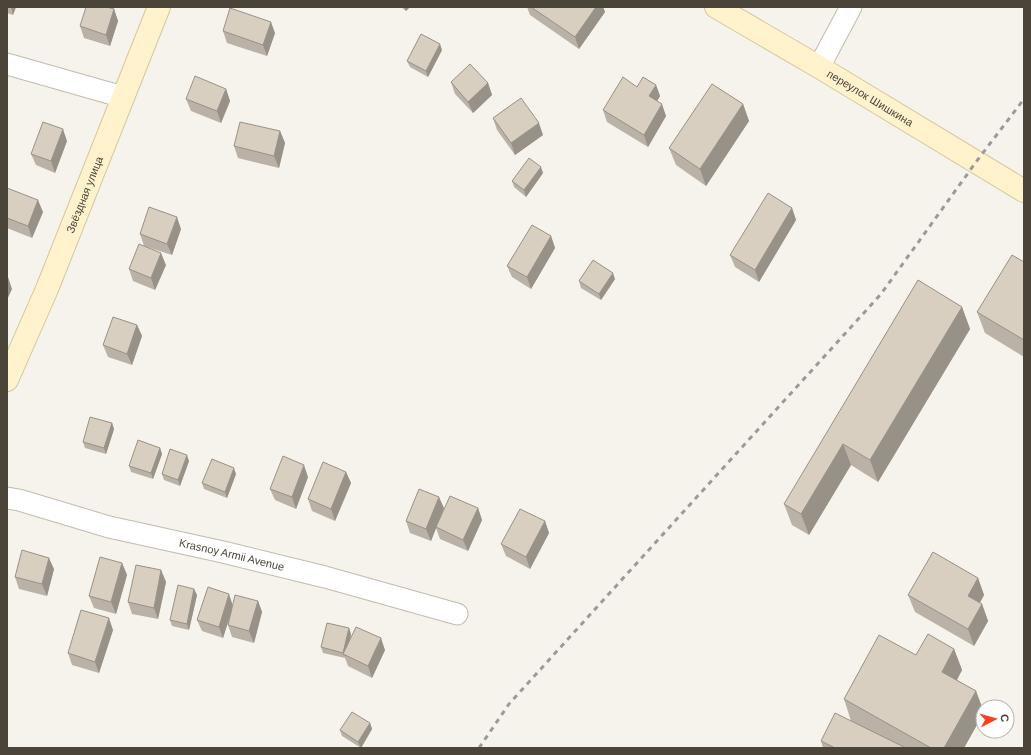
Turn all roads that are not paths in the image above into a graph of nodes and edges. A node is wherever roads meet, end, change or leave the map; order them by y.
1 (158, 7) edge
2 (716, 7) edge
3 (851, 7) edge
4 (7, 64) edge
5 (819, 67) junction
6 (124, 96) junction
7 (1024, 191) edge
8 (7, 380) edge
9 (7, 498) edge
10 (457, 614) dead end

1 - 6 main road, Звёздная улица
2 - 5 main road, переулок Шишкина
3 - 5 street
4 - 6 street
5 - 7 main road, переулок Шишкина
6 - 8 main road, Звёздная улица
9 - 10 street, Krasnoy Armii Avenue

